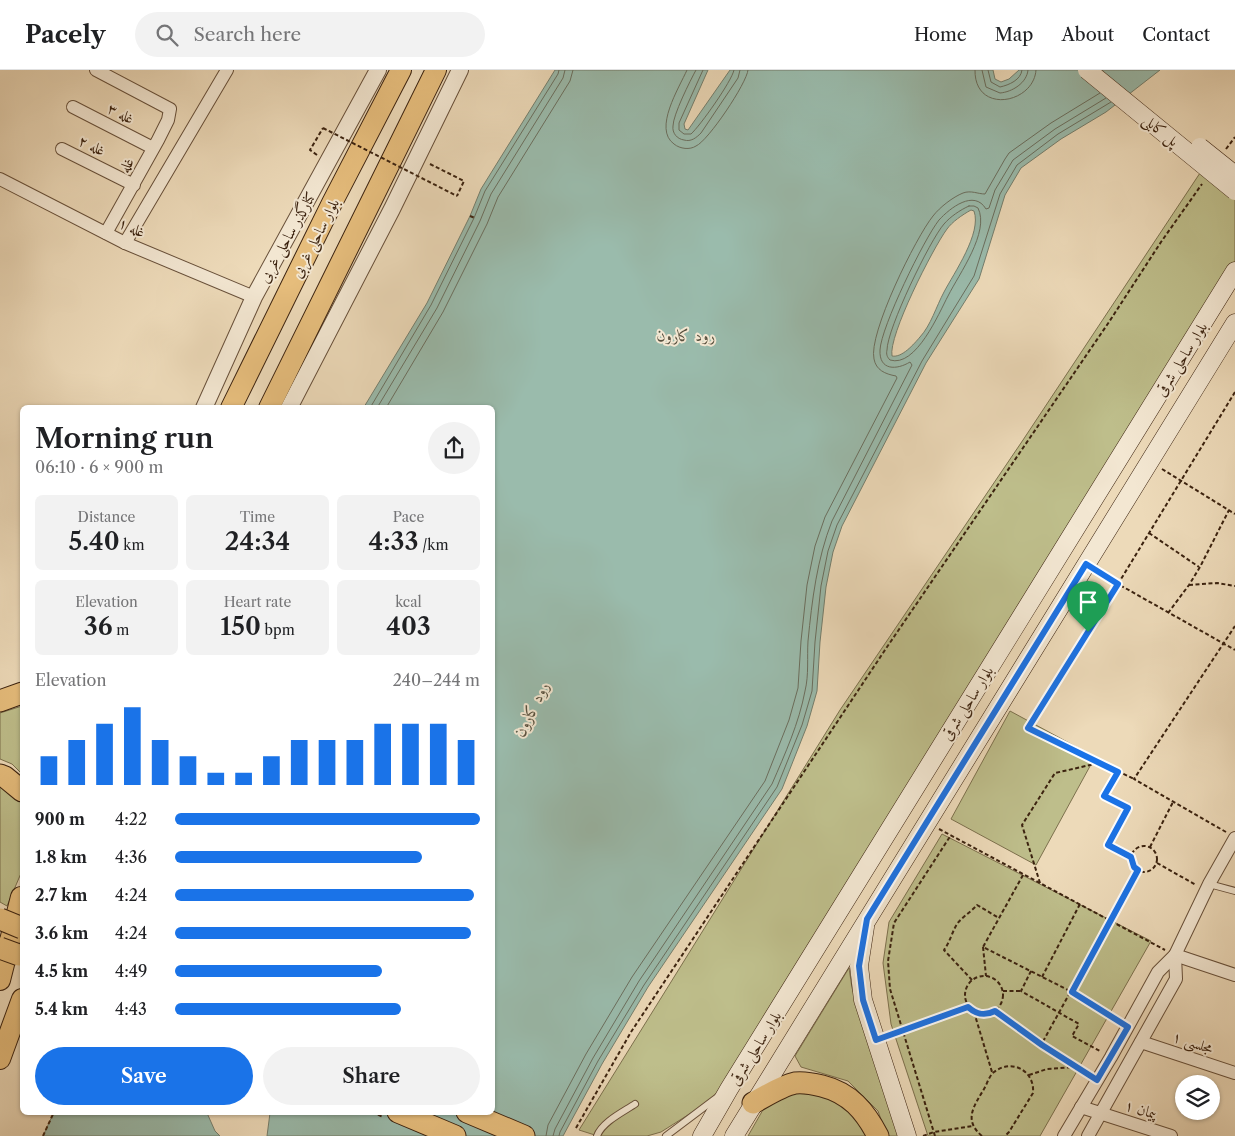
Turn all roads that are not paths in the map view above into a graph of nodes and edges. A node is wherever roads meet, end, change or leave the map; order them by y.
1 (96, 70) edge
2 (227, 70) edge
3 (378, 70) edge
4 (401, 70) edge
5 (436, 70) edge
6 (460, 70) edge
7 (1087, 70) edge
8 (1104, 70) edge
9 (73, 107) dead end
10 (153, 148) junction
11 (62, 149) dead end
12 (1235, 175) edge
13 (0, 178) edge
14 (134, 185) junction
15 (1235, 191) edge
16 (106, 233) junction
17 (125, 243) junction
18 (302, 263) junction
19 (1235, 271) edge
20 (332, 280) junction
21 (254, 297) junction
22 (1235, 323) edge
23 (260, 347) junction
24 (294, 359) junction
25 (205, 405) edge
26 (232, 405) edge
27 (271, 405) edge
28 (291, 405) edge
29 (1104, 482) junction
30 (1127, 498) junction
31 (20, 694) edge
32 (0, 701) edge
33 (0, 775) edge
34 (20, 789) edge
35 (1231, 835) edge
36 (1208, 888) junction
37 (1235, 891) edge
38 (20, 900) edge
39 (20, 903) edge
40 (0, 919) edge
41 (867, 919) junction
42 (20, 927) edge
43 (0, 948) edge
44 (1175, 955) junction
45 (20, 956) edge
46 (1235, 975) edge
47 (0, 980) edge
48 (20, 1005) edge
49 (1141, 1042) junction
50 (0, 1060) edge
51 (1235, 1073) edge
52 (729, 1089) junction
53 (753, 1103) junction
54 (636, 1104) dead end
55 (1081, 1107) junction
56 (1101, 1113) junction
57 (405, 1115) edge
58 (474, 1115) edge
59 (455, 1136) edge
60 (524, 1136) edge
61 (597, 1136) edge
62 (666, 1136) edge
63 (702, 1136) edge
64 (734, 1136) edge
65 (878, 1136) edge
66 (907, 1136) edge
67 (1064, 1136) edge
68 (1088, 1136) edge
69 (1171, 1136) edge

1 - 10 street, غله
2 - 17 street
3 - 21 street, کنارگذر ساحلی غربی
4 - 18 main road, بلوار ساحلی غربی
5 - 20 main road
6 - 28 street
7 - 15 main road, پل کابلی, bridge
8 - 12 main road, پل کابلی, bridge
9 - 10 street, غله ۳
10 - 14 street, غله
11 - 14 street, غله ۲
13 - 16 street, غله ۱
14 - 16 street, غله
16 - 17 street, غله ۱
17 - 21 street, غله ۱
18 - 20 main road
18 - 23 main road, بلوار ساحلی غربی
19 - 29 main road, بلوار ساحلی شرقی
20 - 24 main road
21 - 25 street, کنارگذر ساحلی غربی
22 - 30 main road, بلوار ساحلی شرقی
23 - 24 main road
23 - 26 main road, بلوار ساحلی غربی
24 - 27 main road
29 - 30 main road
29 - 52 main road, بلوار ساحلی شرقی
30 - 41 main road, بلوار ساحلی شرقی
31 - 32 highway
33 - 34 highway
35 - 36 street
36 - 37 lane
36 - 44 street
38 - 43 main road
39 - 47 main road
40 - 42 highway, bridge
41 - 53 main road, بلوار ساحلی شرقی
41 - 66 main road
43 - 45 highway, bridge
44 - 46 street
44 - 49 street
44 - 55 street
48 - 50 main road
49 - 51 street, مجلسی ۱
49 - 56 street
52 - 62 lane
52 - 63 main road, بلوار ساحلی شرقی
53 - 64 main road, بلوار ساحلی شرقی
53 - 65 highway
54 - 61 lane
55 - 56 street, پیمان ۱
55 - 67 street
56 - 68 street
56 - 69 street, پیمان ۱
57 - 59 highway
58 - 60 highway

